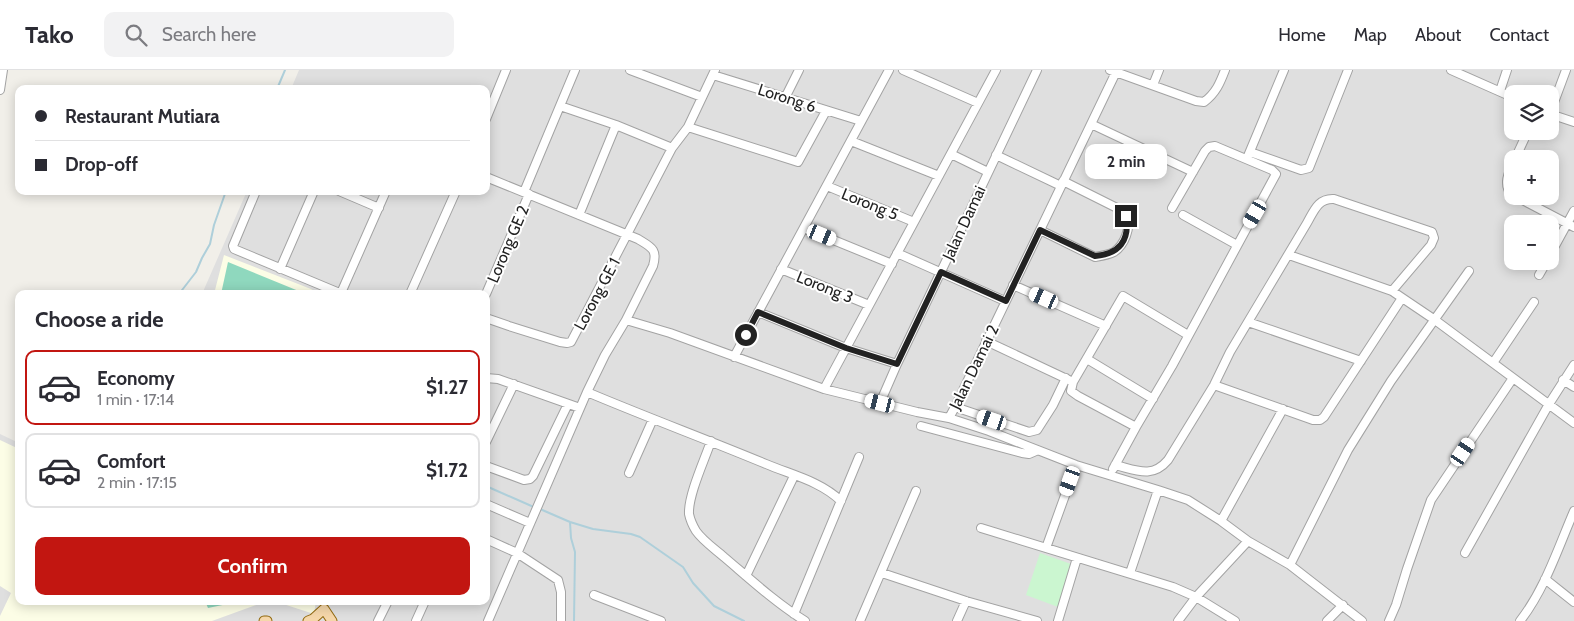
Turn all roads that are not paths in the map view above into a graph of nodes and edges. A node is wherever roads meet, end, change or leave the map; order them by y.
1 (3, 70) edge
2 (506, 70) edge
3 (575, 70) edge
4 (630, 70) edge
5 (798, 70) edge
6 (889, 70) edge
7 (903, 70) edge
8 (996, 70) edge
9 (1037, 70) edge
10 (1159, 70) edge
11 (1225, 70) edge
12 (1284, 70) edge
13 (1348, 70) edge
14 (1451, 70) edge
15 (1507, 70) edge
16 (1566, 70) edge
17 (1113, 71) edge
18 (714, 72) edge
19 (1153, 86) junction
20 (1559, 89) edge
21 (0, 90) edge
22 (1500, 91) junction
23 (1504, 93) edge
24 (702, 97) junction
25 (784, 98) junction
26 (978, 103) junction
27 (560, 106) junction
28 (490, 109) edge
29 (826, 111) junction
30 (1559, 116) edge
31 (861, 122) junction
32 (1574, 122) edge
33 (1090, 124) junction
34 (616, 125) junction
35 (688, 127) junction
36 (851, 141) junction
37 (672, 148) junction
38 (1250, 152) junction
39 (951, 154) junction
40 (996, 156) junction
41 (1247, 160) junction
42 (988, 172) junction
43 (1193, 172) junction
44 (939, 176) junction
45 (490, 178) edge
46 (1062, 184) junction
47 (826, 186) junction
48 (526, 193) junction
49 (254, 195) edge
50 (312, 195) edge
51 (348, 195) edge
52 (384, 195) edge
53 (454, 195) edge
54 (1533, 205) edge
55 (379, 208) junction
56 (1172, 208) dead end
57 (1574, 211) edge
58 (579, 215) junction
59 (1183, 215) dead end
60 (914, 222) junction
61 (1570, 225) edge
62 (804, 228) junction
63 (1040, 230) junction
64 (628, 235) junction
65 (1559, 242) edge
66 (1237, 245) junction
67 (898, 253) junction
68 (1289, 255) junction
69 (892, 264) junction
70 (280, 268) junction
71 (782, 269) junction
72 (1469, 270) dead end
73 (1541, 270) edge
74 (941, 272) junction
75 (1539, 274) dead end
76 (1013, 285) junction
77 (335, 290) edge
78 (343, 290) edge
79 (412, 290) edge
80 (488, 290) edge
81 (1392, 291) junction
82 (1402, 298) junction
83 (1006, 301) junction
84 (1534, 302) dead end
85 (869, 305) junction
86 (758, 312) junction
87 (490, 319) edge
88 (626, 320) junction
89 (1435, 320) junction
90 (1248, 322) junction
91 (1106, 326) junction
92 (1188, 335) junction
93 (986, 341) junction
94 (846, 348) junction
95 (734, 357) junction
96 (1087, 359) junction
97 (1361, 361) junction
98 (1493, 363) junction
99 (897, 364) junction
100 (1574, 365) edge
101 (490, 378) edge
102 (1066, 378) junction
103 (1513, 378) junction
104 (1563, 380) junction
105 (1074, 382) junction
106 (514, 384) junction
107 (1214, 385) junction
108 (1574, 387) edge
109 (824, 389) junction
110 (587, 392) junction
111 (1153, 399) junction
112 (880, 403) junction
113 (568, 404) junction
114 (1548, 404) junction
115 (955, 407) junction
116 (580, 408) junction
117 (1283, 409) junction
118 (948, 418) junction
119 (653, 419) junction
120 (1574, 423) edge
121 (921, 426) dead end
122 (1136, 427) junction
123 (490, 434) edge
124 (712, 441) junction
125 (1036, 451) junction
126 (859, 457) dead end
127 (1115, 465) junction
128 (1076, 466) junction
129 (490, 467) edge
130 (629, 473) dead end
131 (1109, 475) junction
132 (794, 476) junction
133 (1158, 490) junction
134 (916, 491) dead end
135 (840, 501) junction
136 (490, 506) edge
137 (1574, 513) edge
138 (531, 521) junction
139 (1221, 521) junction
140 (981, 528) dead end
141 (490, 541) edge
142 (1248, 541) junction
143 (1046, 548) junction
144 (1465, 552) dead end
145 (517, 553) junction
146 (1077, 558) junction
147 (1290, 565) junction
148 (882, 573) junction
149 (1130, 573) junction
150 (746, 576) junction
151 (1545, 579) junction
152 (594, 595) dead end
153 (1196, 597) junction
154 (966, 601) junction
155 (1574, 602) edge
156 (386, 605) edge
157 (423, 605) edge
158 (1343, 605) junction
159 (794, 614) junction
160 (308, 621) edge
161 (332, 621) edge
162 (378, 621) edge
163 (416, 621) edge
164 (488, 621) edge
165 (561, 621) edge
166 (661, 621) edge
167 (805, 621) edge
168 (860, 621) edge
169 (957, 621) edge
170 (1037, 621) edge
171 (1058, 621) edge
172 (1178, 621) edge
173 (1235, 621) edge
174 (1327, 621) edge
175 (1362, 621) edge
176 (1389, 621) edge
177 (1520, 621) edge

1 - 21 street
2 - 28 street
3 - 27 street, Lorong GE 2
4 - 24 street
5 - 25 street
6 - 31 street
7 - 26 street
8 - 26 street
9 - 40 street, Jalan Damai
10 - 19 street
11 - 19 street
12 - 38 street
13 - 38 street
14 - 22 street
15 - 22 street
16 - 20 street
17 - 19 street
17 - 33 street, Jalan Damai 2
18 - 24 street
18 - 25 street, Lorong 6
22 - 23 street
24 - 35 street
25 - 29 street, Lorong 6
26 - 39 street
27 - 34 street
27 - 48 street, Lorong GE 2
29 - 31 street, Lorong 6
29 - 35 street
30 - 32 street
31 - 36 street
33 - 43 street
33 - 46 street, Jalan Damai 2
34 - 37 street
34 - 58 street
35 - 37 street
36 - 44 street
36 - 47 street
37 - 64 street
38 - 41 street
39 - 42 street
39 - 44 street
40 - 42 street, Jalan Damai
40 - 46 street
41 - 43 street
41 - 66 street
42 - 74 street, Jalan Damai
43 - 56 street
44 - 60 street
45 - 48 street
46 - 63 street, Jalan Damai 2
46 - 63 street
47 - 60 street, Lorong 5
47 - 62 street
48 - 58 street
48 - 80 street, Lorong GE 2
49 - 70 street
50 - 70 street
51 - 55 street
52 - 55 street
53 - 79 street
54 - 61 street
55 - 78 street
57 - 61 street
58 - 64 street
59 - 66 street
60 - 67 street
61 - 65 street
62 - 69 street
62 - 71 street
63 - 76 street, Jalan Damai 2
64 - 87 street, Lorong GE 1
64 - 88 street
66 - 92 street
67 - 69 street
67 - 74 street
68 - 81 street
68 - 81 street
68 - 90 street
69 - 85 street
70 - 77 street
71 - 85 street, Lorong 3
71 - 86 street
72 - 89 street
73 - 75 street
74 - 83 street
74 - 99 street, Jalan Damai
76 - 83 street, Jalan Damai 2
76 - 91 street
81 - 82 street
82 - 89 street
82 - 97 street
83 - 93 street, Jalan Damai 2
84 - 98 street
85 - 94 street
86 - 94 street
86 - 95 street
88 - 95 street
88 - 110 street
89 - 98 street
89 - 147 street
90 - 97 street
90 - 107 street
91 - 92 street
91 - 96 street
92 - 111 street
93 - 102 street
93 - 115 street, Jalan Damai 2
94 - 99 street
94 - 109 street
95 - 109 street
96 - 105 street
96 - 111 street
97 - 117 street
98 - 103 street
99 - 112 street, Jalan Damai
100 - 104 street
101 - 106 street
102 - 105 street
102 - 115 street
103 - 114 street
103 - 176 street
104 - 108 street
104 - 114 street
105 - 122 street
106 - 113 street
106 - 123 street
107 - 117 street
107 - 127 street
109 - 112 street
110 - 116 street
110 - 119 street
111 - 122 street
112 - 118 street
113 - 116 street
113 - 129 street
114 - 120 street
114 - 144 street
115 - 118 street, Jalan Damai 2
116 - 138 street
117 - 139 street
118 - 125 street
119 - 124 street
119 - 130 street
121 - 125 street
122 - 127 street
124 - 132 street
124 - 150 street
125 - 128 street
126 - 135 street
127 - 131 street
128 - 131 street
128 - 143 street
131 - 133 street
132 - 135 street
132 - 150 street
133 - 139 street
133 - 149 street
134 - 148 street
135 - 159 street
136 - 138 street
137 - 151 street
138 - 145 street
139 - 142 street
140 - 143 street
141 - 145 street
142 - 147 street
142 - 153 street
143 - 146 street
145 - 164 street
145 - 165 street
146 - 149 street
146 - 171 street
147 - 158 street
148 - 154 street
148 - 168 street
149 - 153 street
150 - 159 street
151 - 155 street
151 - 177 street
152 - 166 street
153 - 172 street
153 - 173 street
154 - 169 street
154 - 170 street
156 - 162 street
157 - 163 street
158 - 174 street
158 - 175 street
159 - 167 street
160 - 161 main road

